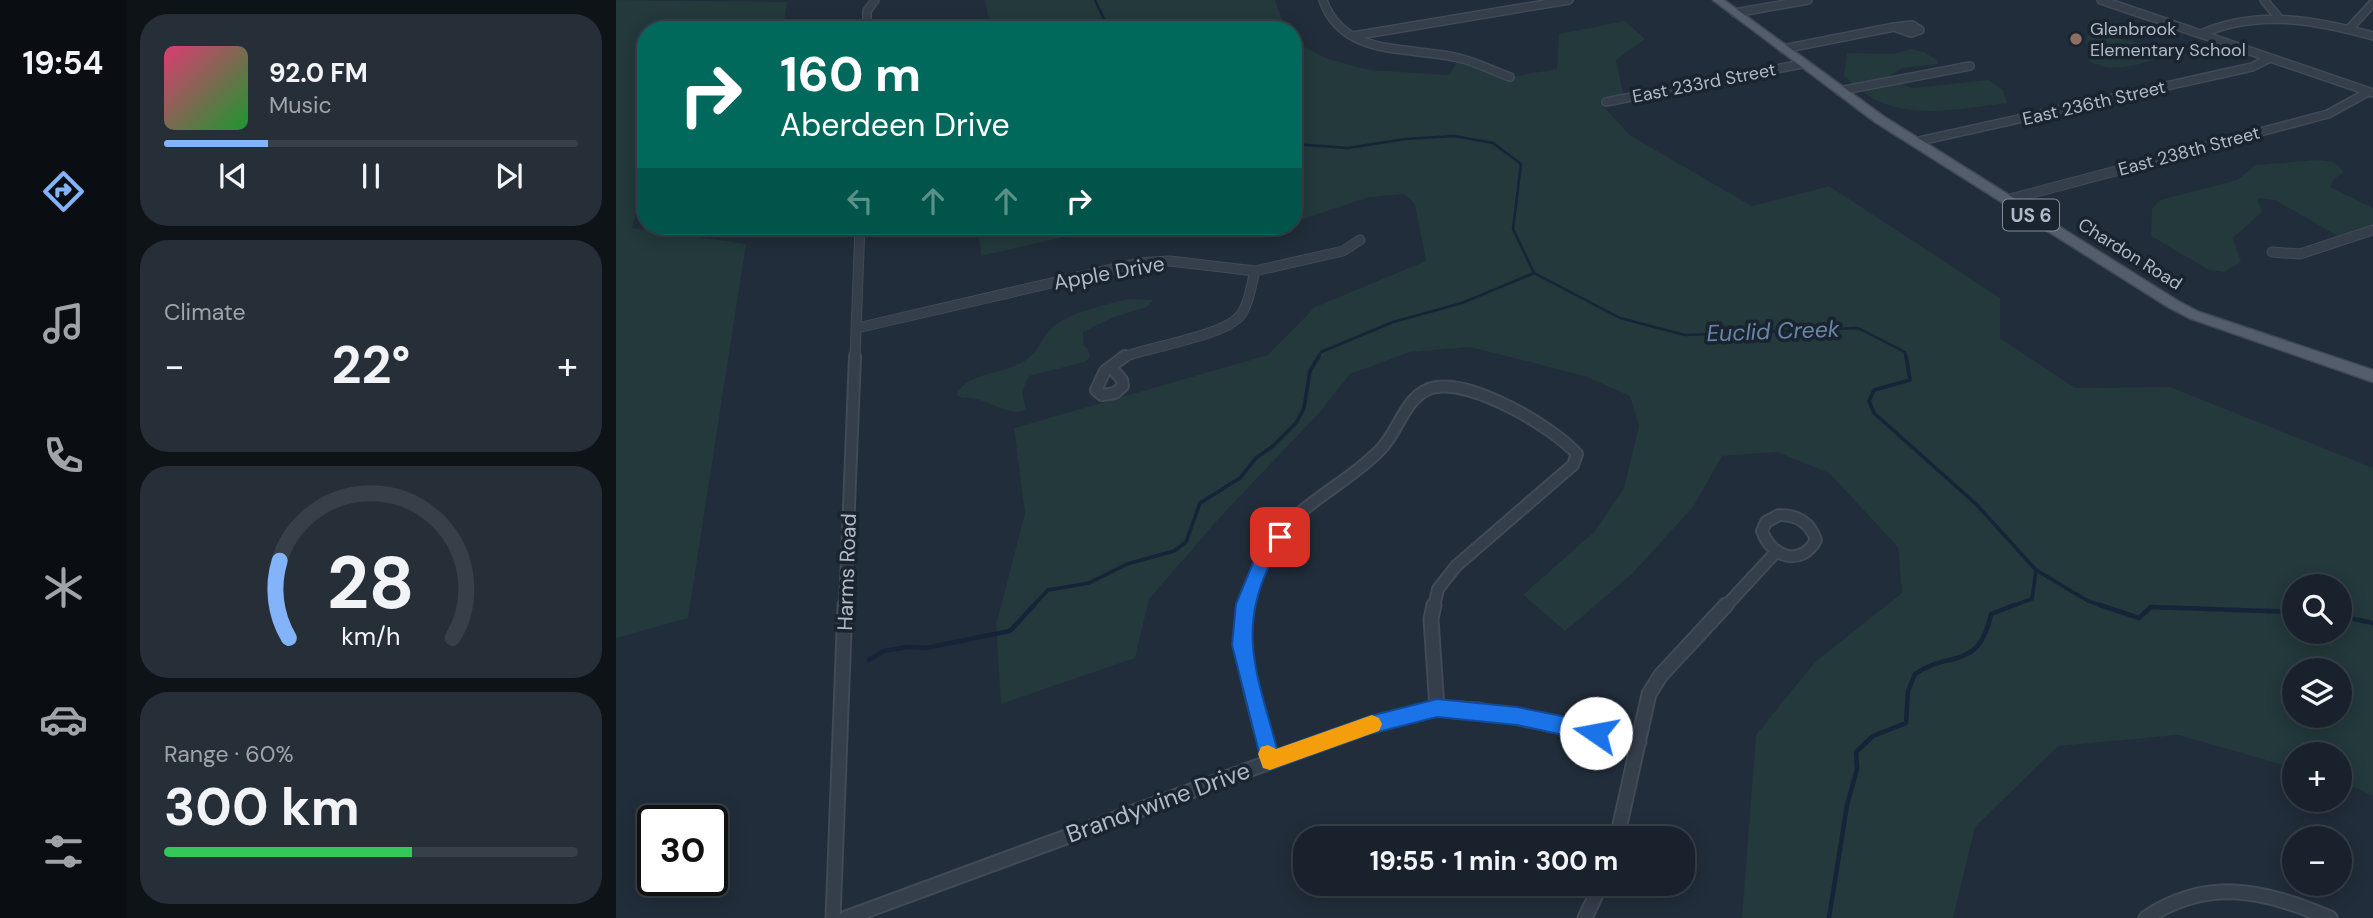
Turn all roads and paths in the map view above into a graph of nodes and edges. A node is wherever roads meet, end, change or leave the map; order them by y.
1 (875, 0) edge
2 (1323, 0) edge
3 (1569, 0) edge
4 (1718, 0) edge
5 (1808, 0) edge
6 (2101, 0) edge
7 (2264, 0) edge
8 (2373, 3) edge
9 (1735, 13) junction
10 (2279, 18) junction
11 (867, 21) edge
12 (1895, 27) dead end
13 (2349, 29) junction
14 (2201, 34) junction
15 (1353, 36) junction
16 (2373, 36) edge
17 (1783, 50) junction
18 (2270, 58) junction
19 (1802, 64) junction
20 (1970, 66) dead end
21 (1510, 77) dead end
22 (1839, 91) junction
23 (2371, 93) edge
24 (1606, 102) dead end
25 (1915, 142) junction
26 (2006, 200) junction
27 (2373, 230) edge
28 (860, 235) edge
29 (1360, 240) dead end
30 (2272, 252) dead end
31 (1255, 271) junction
32 (857, 328) junction
33 (1111, 367) dead end
34 (2373, 376) edge
35 (1776, 552) junction
36 (1437, 708) junction
37 (1639, 742) junction
38 (1270, 761) junction
39 (1620, 826) edge
40 (1595, 896) edge
41 (833, 918) edge
42 (846, 918) edge
43 (1585, 918) edge
44 (2146, 918) edge
45 (2330, 918) edge

1 - 11 street
2 - 15 street
3 - 15 street
4 - 9 main road, Chardon Road / US 6
5 - 9 street
6 - 14 street
7 - 10 street
8 - 13 street
9 - 17 main road, Chardon Road / US 6
10 - 13 street
10 - 14 street
12 - 17 street
13 - 16 street
14 - 18 street
15 - 21 street
17 - 19 main road, Chardon Road / US 6
18 - 23 street
18 - 25 street, East 236th Street
19 - 22 main road, Chardon Road / US 6
19 - 24 street, East 233rd Street
20 - 22 street
22 - 25 main road, Chardon Road / US 6
23 - 26 street, East 238th Street
25 - 26 main road, Chardon Road / US 6
26 - 34 main road, Chardon Road / US 6
27 - 30 street
28 - 32 street, Harms Road
29 - 31 street, Apple Drive
31 - 32 street, Apple Drive
31 - 33 street
32 - 41 street, Harms Road
35 - 35 street
35 - 37 street
36 - 37 street, Brandywine Drive
36 - 38 street, Brandywine Drive
36 - 38 street
37 - 39 street
38 - 42 street, Brandywine Drive
40 - 43 street
44 - 45 street

